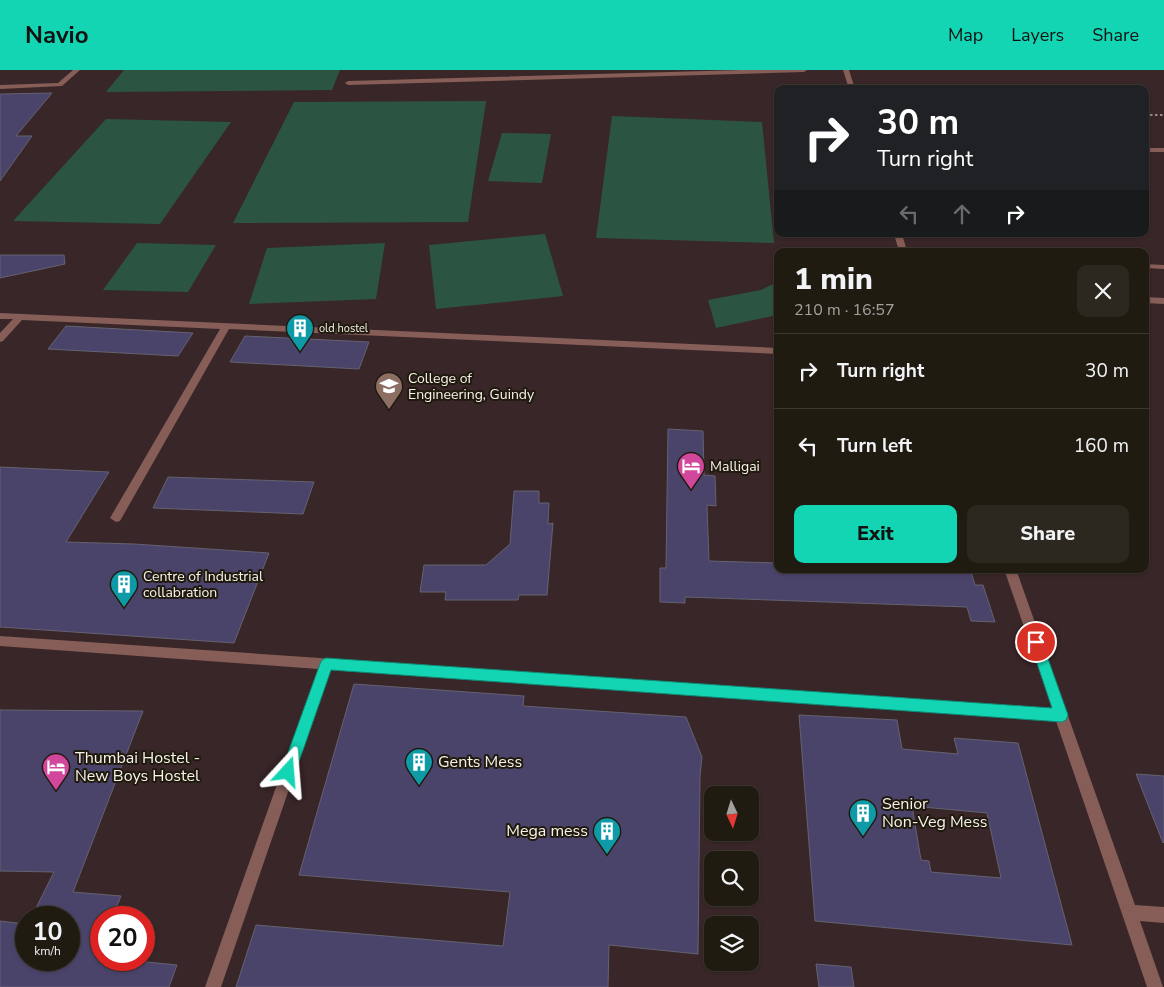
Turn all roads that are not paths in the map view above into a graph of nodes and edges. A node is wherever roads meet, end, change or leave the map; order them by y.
1 (77, 70) edge
2 (804, 70) edge
3 (846, 70) edge
4 (348, 83) dead end
5 (851, 85) edge
6 (0, 87) edge
7 (1149, 150) edge
8 (1164, 150) edge
9 (1149, 266) edge
10 (1164, 267) edge
11 (1149, 300) edge
12 (1164, 301) edge
13 (0, 316) edge
14 (20, 317) junction
15 (226, 326) junction
16 (0, 339) edge
17 (774, 351) edge
18 (116, 518) dead end
19 (1011, 573) edge
20 (0, 641) edge
21 (326, 664) junction
22 (1062, 715) junction
23 (1129, 913) junction
24 (1164, 915) edge
25 (213, 987) edge
26 (1155, 987) edge

1 - 6 lane
2 - 4 lane
3 - 5 lane
7 - 8 lane
9 - 10 lane
11 - 12 lane
13 - 14 lane
14 - 15 lane
14 - 16 lane
15 - 17 lane
15 - 18 lane
19 - 22 lane
20 - 21 lane
21 - 22 lane
21 - 25 lane
22 - 23 lane
23 - 24 lane
23 - 26 lane

